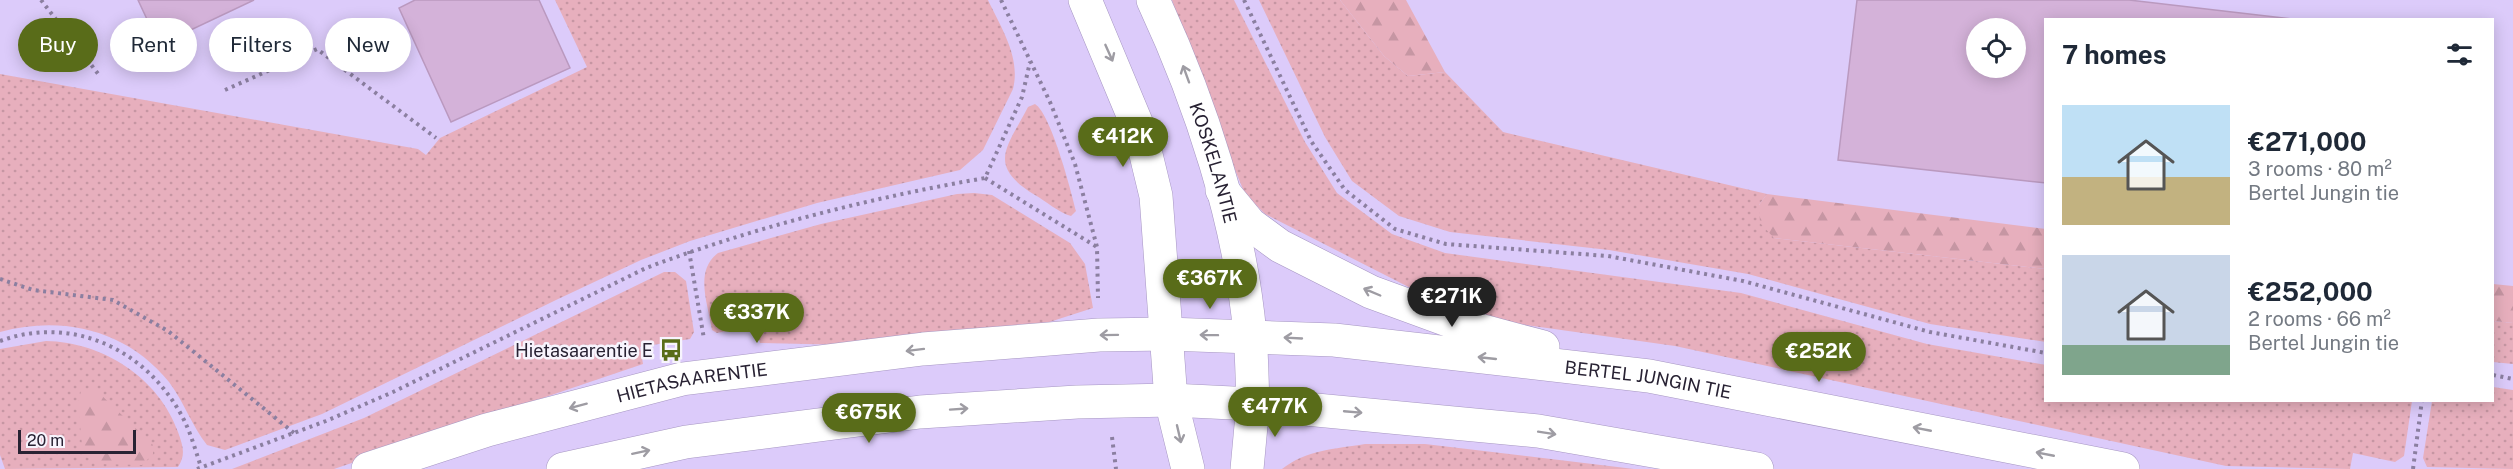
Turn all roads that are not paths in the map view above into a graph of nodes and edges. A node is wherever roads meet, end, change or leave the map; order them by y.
1 (1085, 0) edge
2 (1153, 0) edge
3 (1221, 190) junction
4 (1167, 334) junction
5 (1250, 336) junction
6 (1649, 376) junction
7 (1171, 400) junction
8 (1253, 404) junction
9 (368, 469) edge
10 (563, 469) edge
11 (1188, 469) edge
12 (1247, 469) edge
13 (1757, 469) edge
14 (2123, 469) edge

1 -> 4 main road
3 -> 2 main road, KOSKELANTIE
3 - 5 main road, KOSKELANTIE
6 -> 3 main road
5 -> 4 main road, BERTEL JUNGIN TIE
4 - 7 main road
4 -> 9 main road, HIETASAARENTIE
6 -> 5 main road, BERTEL JUNGIN TIE
5 - 8 main road, KOSKELANTIE
14 -> 6 main road, BERTEL JUNGIN TIE
7 - 8 main road
10 -> 7 main road
7 -> 11 main road
8 - 12 main road, KOSKELANTIE
8 -> 13 main road

